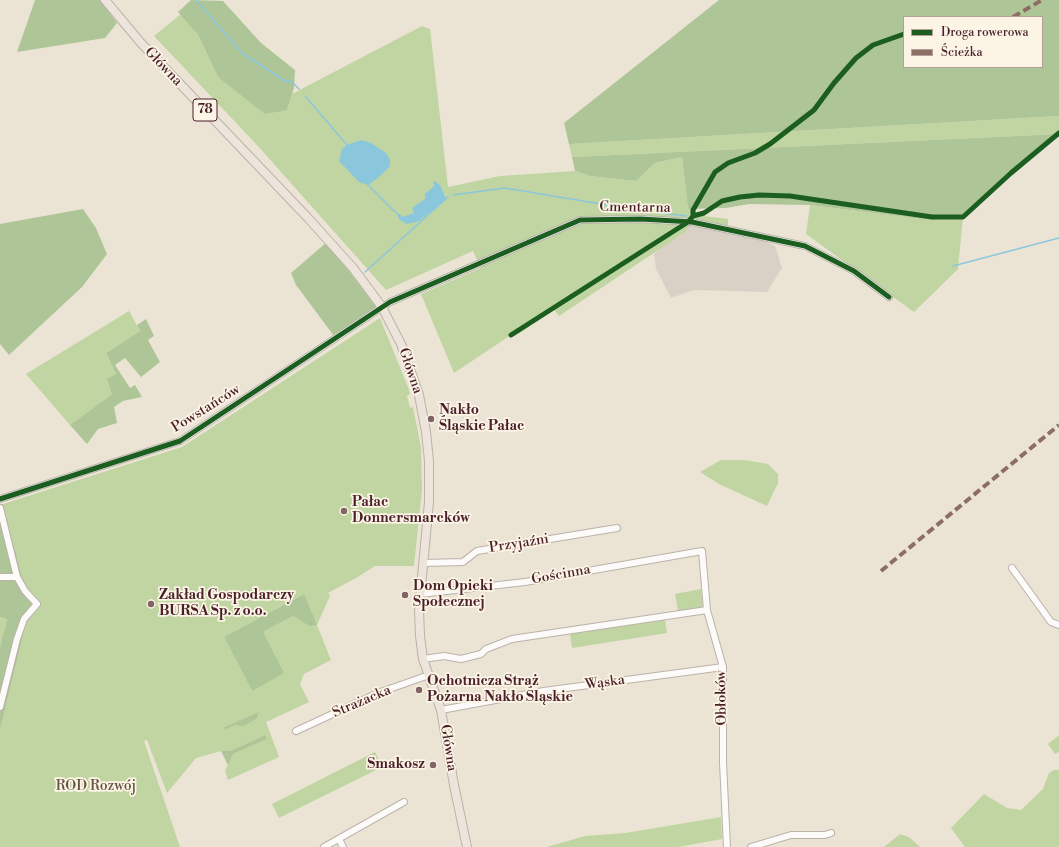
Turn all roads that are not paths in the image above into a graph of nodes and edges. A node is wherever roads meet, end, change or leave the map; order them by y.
1 (105, 0) edge
2 (889, 297) dead end
3 (382, 307) junction
4 (0, 500) edge
5 (0, 508) edge
6 (617, 528) dead end
7 (702, 551) joint
8 (423, 563) junction
9 (1012, 568) dead end
10 (0, 577) edge
11 (17, 577) junction
12 (420, 594) junction
13 (707, 610) junction
14 (1059, 626) edge
15 (423, 659) junction
16 (723, 667) junction
17 (429, 675) junction
18 (0, 707) edge
19 (441, 710) junction
20 (296, 731) dead end
21 (404, 802) dead end
22 (831, 833) dead end
23 (339, 839) junction
24 (324, 847) edge
25 (344, 847) edge
26 (467, 847) edge
27 (727, 847) edge
28 (751, 847) edge

1 - 3 main road, Główna / 78
2 - 3 street, Cmentarna
3 - 4 street, Powstańców
3 - 8 main road, Główna / 78
5 - 11 street
6 - 8 street, Przyjaźni
7 - 12 street, Gościnna
7 - 13 street, Obłoków
8 - 12 main road, Główna / 78
9 - 14 street
10 - 11 street
11 - 18 street
12 - 15 main road, Główna / 78
13 - 15 street
13 - 16 street, Obłoków
15 - 17 main road, Główna / 78
16 - 19 street, Wąska
16 - 27 street, Obłoków
17 - 19 main road, Główna / 78
17 - 20 street, Strażacka
19 - 26 main road, Główna / 78
21 - 23 street
22 - 28 street
23 - 24 street
23 - 25 street

